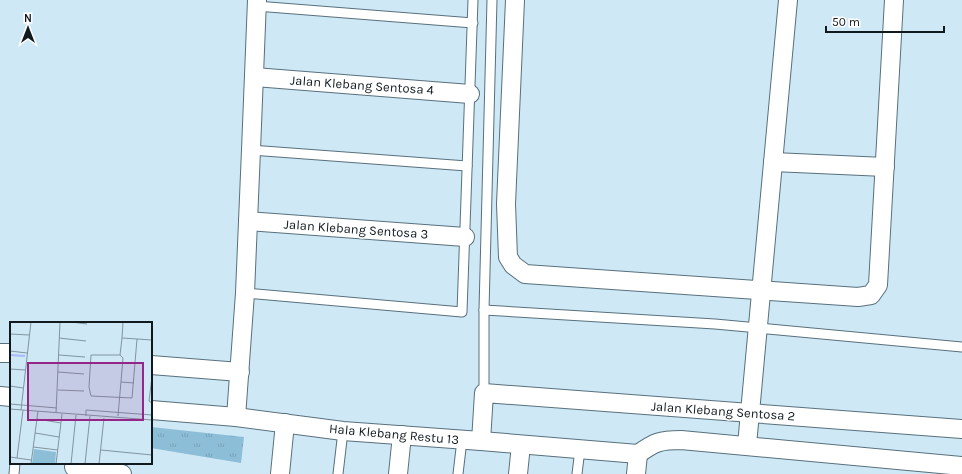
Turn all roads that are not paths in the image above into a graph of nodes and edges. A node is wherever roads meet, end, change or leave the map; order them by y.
1 (473, 0) edge
2 (492, 0) edge
3 (515, 0) edge
4 (788, 0) edge
5 (894, 0) edge
6 (256, 3) edge
7 (472, 22) junction
8 (254, 77) junction
9 (470, 94) junction
10 (251, 150) junction
11 (773, 162) junction
12 (467, 166) junction
13 (885, 167) junction
14 (248, 221) junction
15 (465, 237) junction
16 (761, 290) junction
17 (245, 293) junction
18 (484, 310) junction
19 (758, 327) junction
20 (962, 347) edge
21 (0, 353) edge
22 (10, 354) edge
23 (152, 365) edge
24 (240, 372) junction
25 (484, 392) junction
26 (0, 396) edge
27 (10, 397) edge
28 (152, 410) edge
29 (750, 413) junction
30 (236, 417) junction
31 (285, 423) junction
32 (962, 429) edge
33 (343, 431) junction
34 (402, 435) junction
35 (462, 440) junction
36 (481, 441) junction
37 (521, 445) junction
38 (747, 445) junction
39 (580, 449) junction
40 (638, 454) junction
41 (15, 464) edge
42 (962, 466) edge
43 (74, 468) edge
44 (14, 474) edge
45 (122, 474) edge
46 (280, 474) edge
47 (338, 474) edge
48 (398, 474) edge
49 (458, 474) edge
50 (518, 474) edge
51 (577, 474) edge
52 (636, 474) edge

1 - 7 lane
2 - 18 lane
3 - 16 street
4 - 11 street
5 - 13 street
6 - 7 lane
6 - 8 street
7 - 9 lane
8 - 9 street, Jalan Klebang Sentosa 4
8 - 10 street
9 - 12 lane
10 - 12 lane
10 - 14 street
11 - 13 street
11 - 16 street
12 - 15 lane
13 - 16 street
14 - 15 street, Jalan Klebang Sentosa 3
14 - 17 street
15 - 17 lane
16 - 19 street
17 - 24 street
18 - 19 lane
18 - 25 lane
19 - 20 lane
19 - 29 street
21 - 22 street
23 - 24 street
24 - 30 street
25 - 29 street, Jalan Klebang Sentosa 2
25 - 36 street
26 - 27 street
28 - 30 street, Hala Klebang Restu 13
29 - 32 street, Jalan Klebang Sentosa 2
29 - 38 street
30 - 31 street, Hala Klebang Restu 13
31 - 33 street, Hala Klebang Restu 13
31 - 46 street
33 - 34 street, Hala Klebang Restu 13
33 - 47 lane
34 - 35 street, Hala Klebang Restu 13
34 - 48 street
35 - 36 street, Hala Klebang Restu 13
35 - 49 lane
36 - 37 street, Hala Klebang Restu 13
37 - 39 street, Hala Klebang Restu 13
37 - 50 street
38 - 40 street
38 - 42 street
39 - 40 street, Hala Klebang Restu 13
39 - 51 lane
40 - 52 street
41 - 44 lane
43 - 45 street

